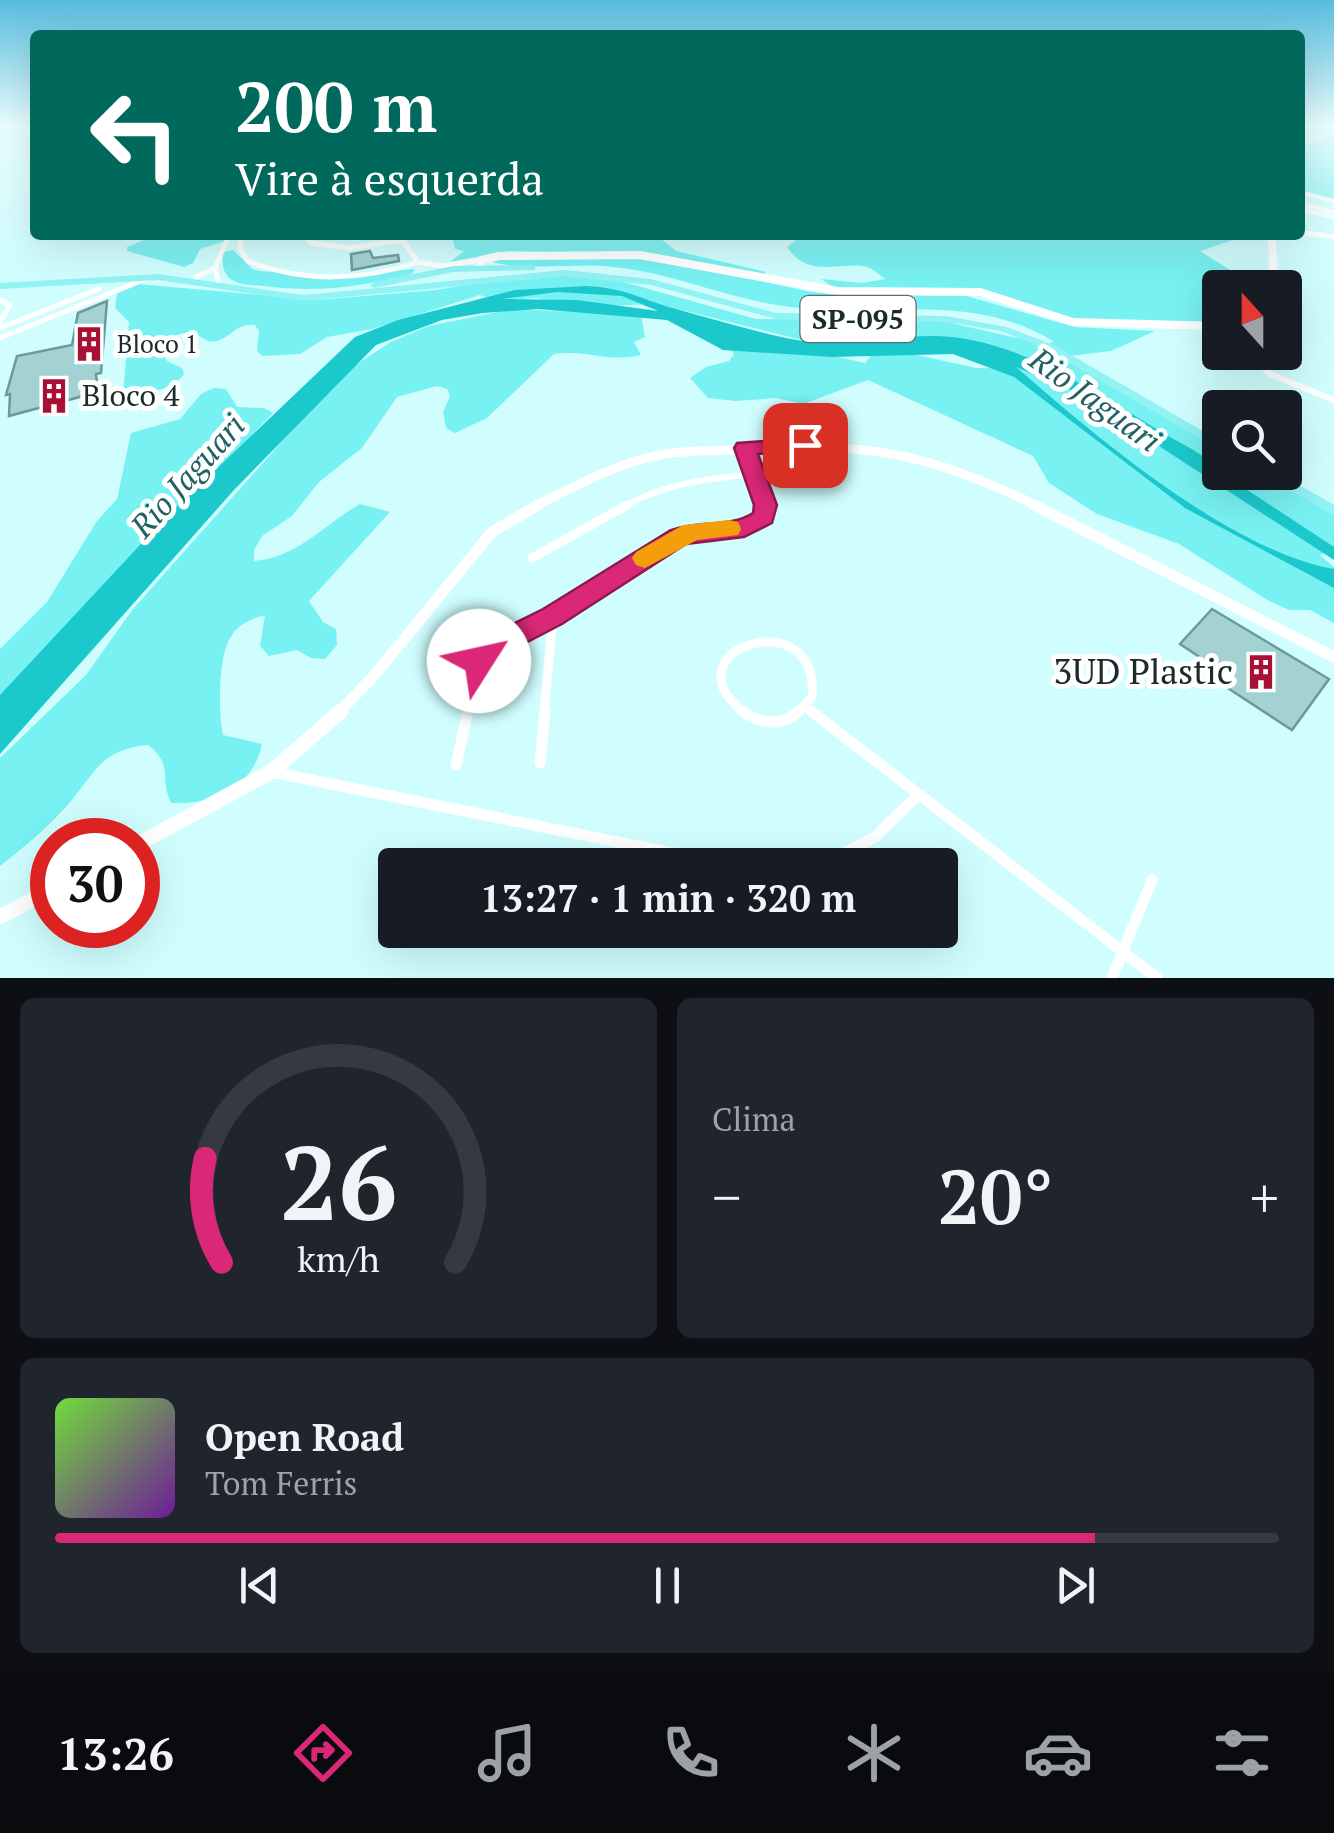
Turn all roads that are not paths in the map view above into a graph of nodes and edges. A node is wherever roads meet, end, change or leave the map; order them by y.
1 (1305, 193) edge
2 (1334, 201) edge
3 (1305, 208) edge
4 (1305, 209) edge
5 (1334, 215) edge
6 (1305, 233) edge
7 (1334, 237) edge
8 (227, 240) edge
9 (236, 240) edge
10 (241, 240) edge
11 (308, 240) edge
12 (392, 240) edge
13 (406, 240) edge
14 (1273, 240) edge
15 (225, 245) junction
16 (418, 262) junction
17 (480, 263) junction
18 (215, 268) junction
19 (1276, 270) edge
20 (417, 274) junction
21 (150, 277) junction
22 (196, 277) junction
23 (218, 280) junction
24 (472, 281) junction
25 (0, 283) edge
26 (428, 285) junction
27 (99, 289) dead end
28 (0, 300) edge
29 (0, 325) edge
30 (1202, 327) edge
31 (0, 338) edge
32 (1266, 370) edge
33 (1334, 400) edge
34 (1202, 432) edge
35 (1202, 432) edge
36 (745, 448) junction
37 (754, 474) junction
38 (1302, 485) edge
39 (1297, 490) edge
40 (1334, 503) edge
41 (1334, 511) edge
42 (532, 558) dead end
43 (552, 616) junction
44 (1334, 656) edge
45 (806, 707) junction
46 (540, 764) dead end
47 (456, 766) dead end
48 (271, 772) junction
49 (919, 794) junction
50 (160, 832) edge
51 (648, 848) edge
52 (860, 848) edge
53 (1152, 880) dead end
54 (30, 901) edge
55 (0, 917) edge
56 (1123, 952) junction
57 (1112, 978) edge
58 (1158, 978) edge

1 - 2 street
3 - 5 street
4 - 5 street
6 - 7 street
8 - 15 street
9 - 15 street
10 - 16 street
11 - 12 street
13 - 16 street
14 - 19 street
15 - 18 street
16 - 17 street
17 - 20 main road, SP-095
17 - 24 main road
17 - 30 street
17 - 34 main road, SP-095
18 - 22 street
18 - 23 street
20 - 23 main road, SP-095
20 - 26 main road
21 - 25 main road, SP-095
21 - 26 main road, SP-095
21 - 31 street
22 - 23 main road, SP-095
22 - 25 main road, SP-095
24 - 26 main road, SP-095
24 - 35 main road, SP-095
27 - 29 street
28 - 29 street
32 - 33 street
36 - 37 street
36 - 44 street
36 - 48 street
37 - 42 street
37 - 43 street
38 - 40 main road
39 - 41 main road
43 - 46 street
43 - 47 street
45 - 45 street
45 - 49 street
48 - 50 street
48 - 51 street
49 - 52 street
49 - 56 street
53 - 56 street
54 - 55 street
56 - 57 street
56 - 58 street

